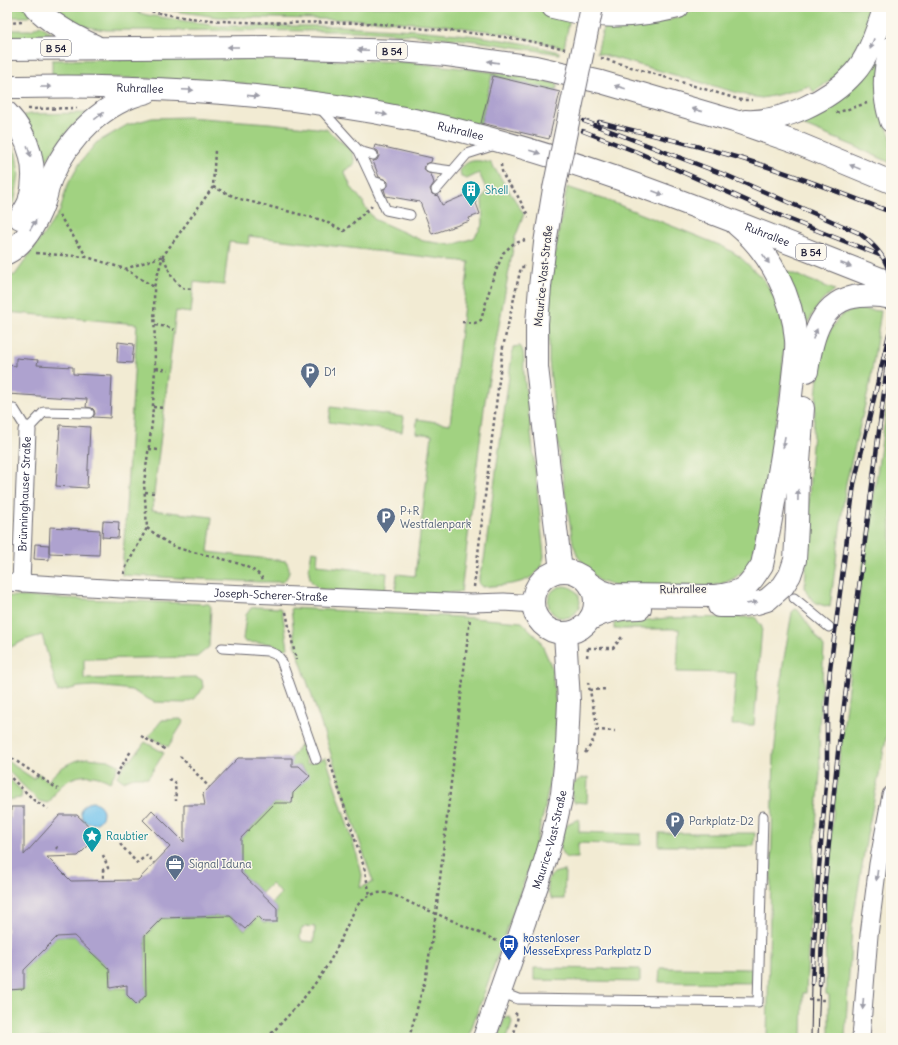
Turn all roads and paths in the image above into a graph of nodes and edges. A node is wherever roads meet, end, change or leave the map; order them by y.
1 (553, 7) edge
2 (592, 7) edge
3 (678, 7) edge
4 (885, 7) edge
5 (31, 14) edge
6 (7, 22) edge
7 (105, 48) junction
8 (891, 48) edge
9 (7, 49) edge
10 (7, 87) edge
11 (161, 89) junction
12 (869, 102) dead end
13 (315, 103) junction
14 (104, 112) junction
15 (9, 115) edge
16 (832, 115) dead end
17 (734, 121) junction
18 (891, 121) edge
19 (503, 142) junction
20 (215, 150) dead end
21 (359, 151) junction
22 (373, 154) dead end
23 (501, 164) dead end
24 (430, 168) dead end
25 (452, 171) junction
26 (891, 182) edge
27 (213, 187) junction
28 (436, 190) dead end
29 (381, 198) junction
30 (56, 210) dead end
31 (410, 216) dead end
32 (531, 220) dead end
33 (731, 220) junction
34 (7, 235) edge
35 (525, 240) dead end
36 (7, 253) edge
37 (35, 253) dead end
38 (163, 256) junction
39 (87, 257) junction
40 (521, 267) dead end
41 (125, 269) junction
42 (891, 283) edge
43 (154, 287) junction
44 (193, 289) dead end
45 (891, 298) edge
46 (462, 322) dead end
47 (155, 325) junction
48 (174, 330) dead end
49 (155, 368) junction
50 (169, 370) dead end
51 (153, 407) junction
52 (164, 408) dead end
53 (7, 409) edge
54 (89, 413) dead end
55 (27, 430) junction
56 (149, 449) junction
57 (160, 450) dead end
58 (145, 492) junction
59 (154, 493) dead end
60 (147, 528) junction
61 (561, 571) junction
62 (14, 583) edge
63 (590, 584) junction
64 (267, 585) dead end
65 (121, 589) junction
66 (794, 598) dead end
67 (472, 602) junction
68 (534, 604) junction
69 (590, 619) junction
70 (829, 627) dead end
71 (565, 632) junction
72 (622, 637) dead end
73 (222, 648) dead end
74 (586, 663) dead end
75 (587, 677) dead end
76 (608, 689) dead end
77 (590, 690) junction
78 (596, 730) junction
79 (615, 731) dead end
80 (141, 736) dead end
81 (166, 750) dead end
82 (131, 751) dead end
83 (577, 754) dead end
84 (7, 755) edge
85 (180, 756) dead end
86 (316, 759) dead end
87 (7, 774) edge
88 (116, 775) dead end
89 (169, 779) dead end
90 (209, 787) dead end
91 (58, 789) dead end
92 (891, 795) edge
93 (176, 801) dead end
94 (48, 809) dead end
95 (763, 816) dead end
96 (120, 844) dead end
97 (59, 846) dead end
98 (56, 849) dead end
99 (103, 854) dead end
100 (154, 863) dead end
101 (103, 880) dead end
102 (436, 913) junction
103 (515, 949) junction
104 (500, 992) junction
105 (809, 1000) dead end
106 (824, 1000) dead end
107 (267, 1038) edge
108 (409, 1038) edge
109 (484, 1038) edge
110 (861, 1038) edge

1 - 3 main road
2 - 61 main road, Maurice-Vast-Straße, bridge
4 -> 17 main road
5 - 6 path
5 - 7 main road
7 - 9 main road, B 54
17 -> 7 main road, B 54
8 - 18 main road
10 -> 11 main road, Ruhrallee / B 54
11 -> 13 main road, Ruhrallee / B 54
11 - 14 main road
12 - 16 path
13 -> 19 main road, Ruhrallee / B 54
13 - 21 lane
14 - 15 path
36 -> 14 main road
15 -> 34 main road
26 -> 17 main road, B 54
19 - 25 lane
19 -> 33 main road, Ruhrallee / B 54
20 - 27 path
21 - 22 lane
21 - 29 lane
23 - 32 path
24 - 25 lane
25 - 28 lane
27 - 29 path
27 - 38 path
29 - 31 lane
30 - 39 path
33 -> 42 main road, Ruhrallee / B 54
33 -> 63 main road
35 - 46 path
37 - 39 path
38 - 41 path
38 - 43 path
38 - 44 path
39 - 41 path
40 - 67 path
41 - 43 path
43 - 47 path
69 -> 45 main road
47 - 48 path
47 - 49 path
49 - 50 path
49 - 51 path
51 - 52 path
51 - 56 path
53 - 55 lane
54 - 55 lane
55 - 62 street, Brünninghauser Straße
56 - 57 path
56 - 58 path
58 - 59 path
58 - 60 path
60 - 64 path
60 - 65 path
61 - 63 main road
61 - 68 main road
62 - 65 street, Joseph-Scherer-Straße
63 - 69 main road
65 - 67 street, Joseph-Scherer-Straße
66 - 70 lane
67 - 68 street, Joseph-Scherer-Straße
67 - 102 path
68 - 71 main road
69 - 71 main road
71 - 103 main road, Maurice-Vast-Straße
72 - 74 path
73 - 86 lane
75 - 77 path
76 - 77 path
77 - 78 path
78 - 79 path
78 - 83 path
80 - 81 path
82 - 88 path
84 - 91 path
85 - 90 path
87 - 94 path
89 - 93 path
92 -> 110 street
95 - 104 lane
96 - 100 path
97 - 98 path
99 - 101 path
102 - 103 path
102 - 107 path
102 - 108 path
103 - 104 main road, Maurice-Vast-Straße
104 - 109 main road, Maurice-Vast-Straße
105 - 106 path

